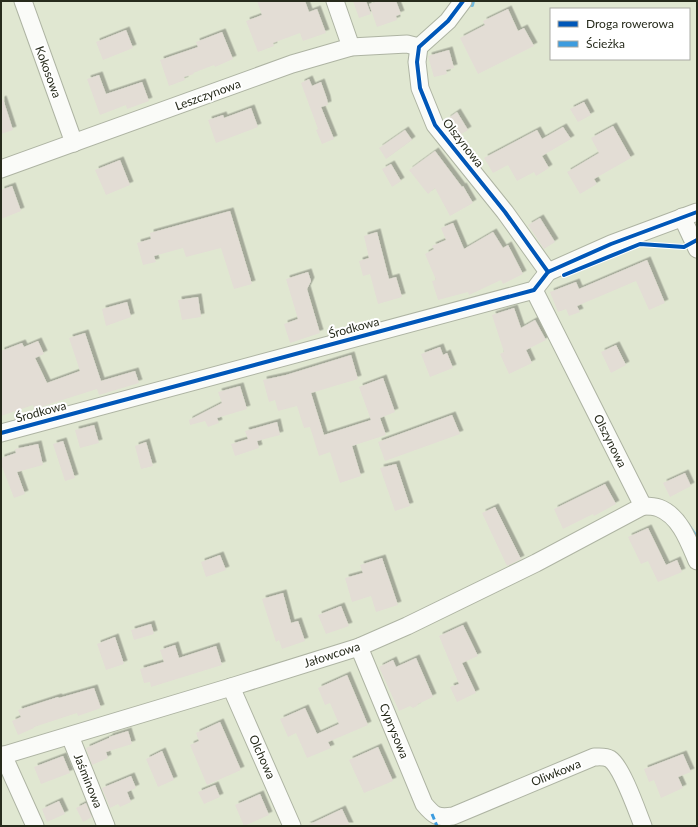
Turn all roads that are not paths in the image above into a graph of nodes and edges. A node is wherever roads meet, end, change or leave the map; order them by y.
1 (23, 1) edge
2 (335, 1) edge
3 (463, 1) edge
4 (351, 47) junction
5 (419, 47) junction
6 (74, 143) junction
7 (1, 169) edge
8 (690, 214) edge
9 (697, 249) edge
10 (548, 272) junction
11 (534, 290) junction
12 (1, 433) edge
13 (643, 506) junction
14 (697, 561) edge
15 (359, 647) junction
16 (231, 688) junction
17 (70, 736) junction
18 (2, 756) edge
19 (432, 814) joint
20 (35, 826) edge
21 (106, 826) edge
22 (292, 826) edge
23 (643, 826) edge

1 - 6 street, Kokosowa
2 - 4 street
3 - 5 street
4 - 5 street, Leszczynowa
4 - 6 street, Leszczynowa
5 - 10 street, Olszynowa
6 - 7 street, Leszczynowa
8 - 9 street
8 - 10 street
10 - 11 street
11 - 12 street, Środkowa
11 - 13 street, Olszynowa
13 - 14 street
13 - 15 street, Jałowcowa
15 - 16 street, Jałowcowa
15 - 19 street, Cyprysowa
16 - 17 street, Jałowcowa
16 - 22 street, Olchowa
17 - 18 street, Jałowcowa
17 - 21 street, Jaśminowa
18 - 20 street
19 - 23 street, Oliwkowa

